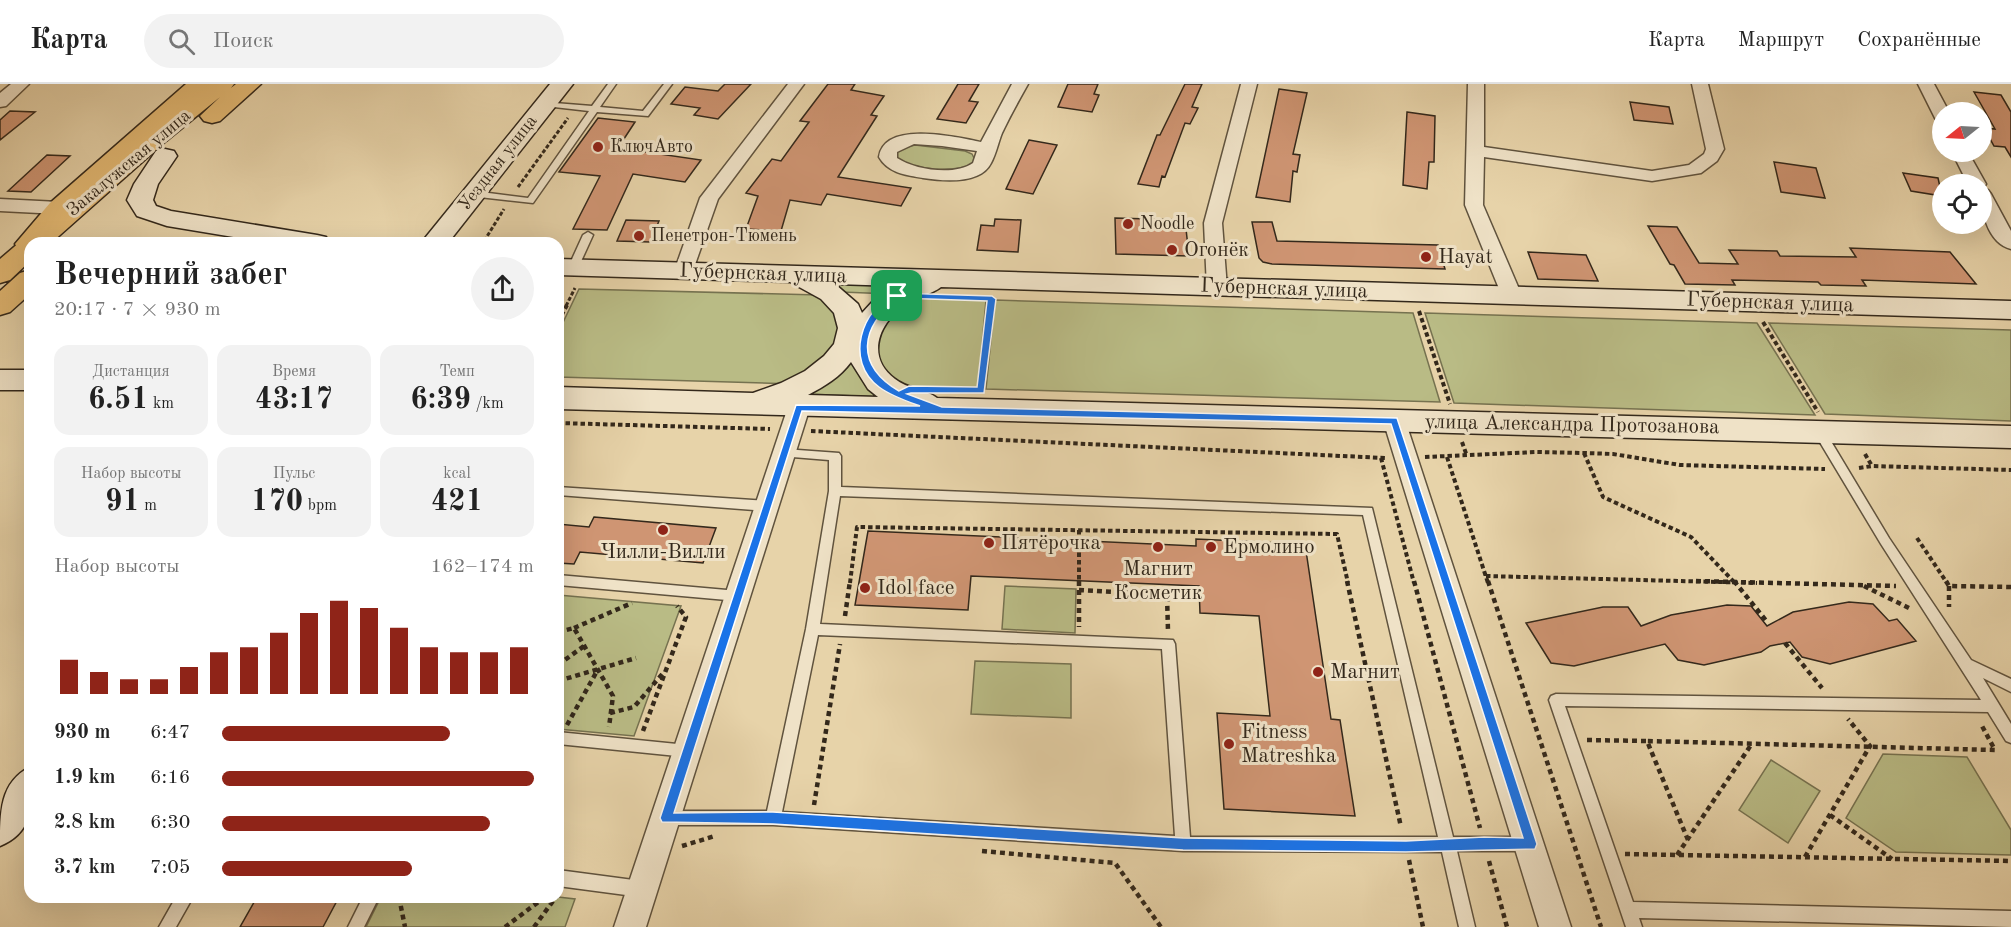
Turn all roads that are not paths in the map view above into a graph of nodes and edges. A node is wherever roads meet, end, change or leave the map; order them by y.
1 (21, 84) edge
2 (200, 84) edge
3 (223, 84) edge
4 (250, 84) edge
5 (562, 84) edge
6 (612, 84) edge
7 (668, 84) edge
8 (796, 84) edge
9 (1020, 84) edge
10 (1249, 84) edge
11 (1476, 84) edge
12 (1700, 84) edge
13 (1926, 84) edge
14 (0, 102) edge
15 (1935, 102) edge
16 (545, 104) junction
17 (594, 109) junction
18 (987, 148) junction
19 (1476, 151) junction
20 (165, 156) junction
21 (473, 194) junction
22 (3, 208) edge
23 (59, 208) junction
24 (1992, 215) edge
25 (588, 235) dead end
26 (38, 237) edge
27 (42, 237) edge
28 (77, 237) edge
29 (281, 237) edge
30 (439, 237) edge
31 (2011, 243) edge
32 (24, 257) edge
33 (24, 257) edge
34 (684, 272) junction
35 (13, 273) edge
36 (791, 275) junction
37 (950, 279) junction
38 (572, 280) edge
39 (1217, 288) junction
40 (1512, 296) junction
41 (0, 306) edge
42 (2011, 310) edge
43 (24, 380) edge
44 (0, 381) edge
45 (564, 398) edge
46 (737, 405) junction
47 (941, 410) junction
48 (1394, 420) junction
49 (792, 430) junction
50 (1819, 430) junction
51 (2011, 437) edge
52 (564, 491) edge
53 (835, 491) junction
54 (767, 506) junction
55 (564, 581) edge
56 (738, 596) junction
57 (813, 629) junction
58 (1966, 663) junction
59 (2011, 686) edge
60 (1992, 706) junction
61 (2011, 737) edge
62 (564, 739) edge
63 (687, 751) junction
64 (24, 794) edge
65 (666, 818) junction
66 (773, 818) junction
67 (0, 826) edge
68 (1183, 844) junction
69 (1531, 844) junction
70 (1446, 845) junction
71 (564, 879) edge
72 (642, 889) junction
73 (181, 903) edge
74 (368, 903) edge
75 (1628, 910) junction
76 (2011, 919) edge
77 (167, 927) edge
78 (356, 927) edge
79 (630, 927) edge
80 (1467, 927) edge
81 (1555, 927) edge
82 (1634, 927) edge

1 - 14 street
2 - 23 main road
3 - 27 main road, Закалужская улица
4 - 20 main road
5 - 16 street, Уездная улица
6 - 17 lane
7 - 17 lane
8 - 34 street
9 - 18 street
10 - 39 street
11 - 19 street
12 - 19 street
13 - 15 street
16 - 17 lane
16 - 21 street, Уездная улица
17 - 21 lane
18 - 18 street
19 - 40 street
20 - 28 main road
20 - 29 street
21 - 30 street, Уездная улица
22 - 23 street
23 - 26 main road
24 - 31 street
25 - 38 lane
32 - 35 main road
33 - 35 main road
34 - 36 street, Губернская улица
34 - 38 street, Губернская улица
35 - 41 main road
36 - 37 street, Губернская улица
36 - 46 street
37 - 39 street, Губернская улица
37 - 47 street
39 - 40 street, Губернская улица
40 - 42 street, Губернская улица
43 - 44 street
45 - 46 street, улица Александра Протозанова
46 - 49 street, улица Александра Протозанова
47 - 48 street, улица Александра Протозанова
47 - 49 street, улица Александра Протозанова
48 - 50 street, улица Александра Протозанова
48 - 69 street
49 - 53 lane
49 - 54 street
50 - 51 street, улица Александра Протозанова
50 - 58 lane
52 - 54 lane
53 - 57 lane
53 - 70 lane
54 - 56 street
55 - 56 lane
56 - 63 street
57 - 66 lane
57 - 68 lane
58 - 59 lane
58 - 60 lane
60 - 61 lane
60 - 75 lane
62 - 63 lane
63 - 65 street
64 - 67 street
65 - 66 lane
65 - 72 street
66 - 68 lane
68 - 70 lane
69 - 70 lane
69 - 81 street
70 - 80 lane
71 - 72 lane
72 - 79 street
73 - 77 lane
74 - 78 lane
75 - 76 lane
75 - 82 lane

